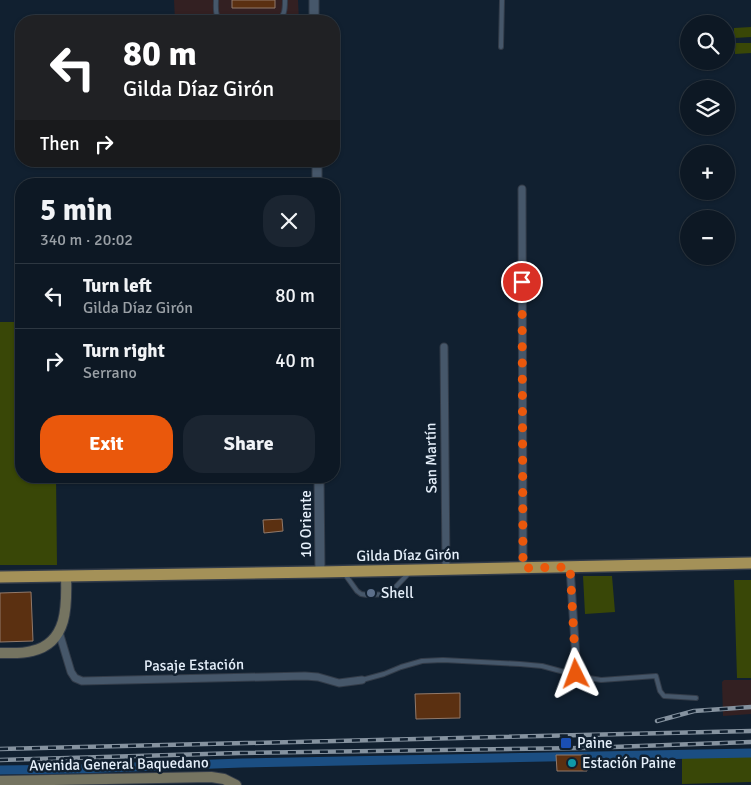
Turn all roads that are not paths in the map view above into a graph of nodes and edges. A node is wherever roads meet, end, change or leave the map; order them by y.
1 (216, 0) edge
2 (285, 0) edge
3 (314, 0) edge
4 (502, 0) edge
5 (216, 15) edge
6 (283, 15) edge
7 (314, 15) edge
8 (501, 47) dead end
9 (522, 189) dead end
10 (444, 347) dead end
11 (319, 483) edge
12 (751, 563) edge
13 (570, 567) junction
14 (523, 568) junction
15 (446, 569) junction
16 (412, 570) junction
17 (320, 572) junction
18 (343, 572) junction
19 (66, 576) junction
20 (0, 577) edge
21 (59, 632) junction
22 (0, 653) edge
23 (576, 674) junction
24 (362, 680) joint
25 (696, 698) dead end
26 (0, 781) edge
27 (70, 782) edge
28 (236, 785) edge

1 - 5 lane
2 - 6 lane
3 - 7 street
4 - 8 lane
9 - 14 street
10 - 15 street, San Martín
11 - 17 street, 10 Oriente
12 - 13 main road, Gilda Díaz Girón
13 - 14 main road, Gilda Díaz Girón
13 - 23 street
14 - 15 main road, Gilda Díaz Girón
15 - 16 main road, Gilda Díaz Girón
16 - 18 main road, Gilda Díaz Girón
16 - 18 lane
17 - 18 main road, Gilda Díaz Girón
17 - 19 main road, Gilda Díaz Girón
19 - 20 main road, Gilda Díaz Girón
19 - 21 main road
21 - 22 main road
21 - 24 street, Pasaje Estación
23 - 24 lane
23 - 25 lane
26 - 27 main road, Avenida General Baquedano
27 - 28 main road, Avenida General Baquedano

